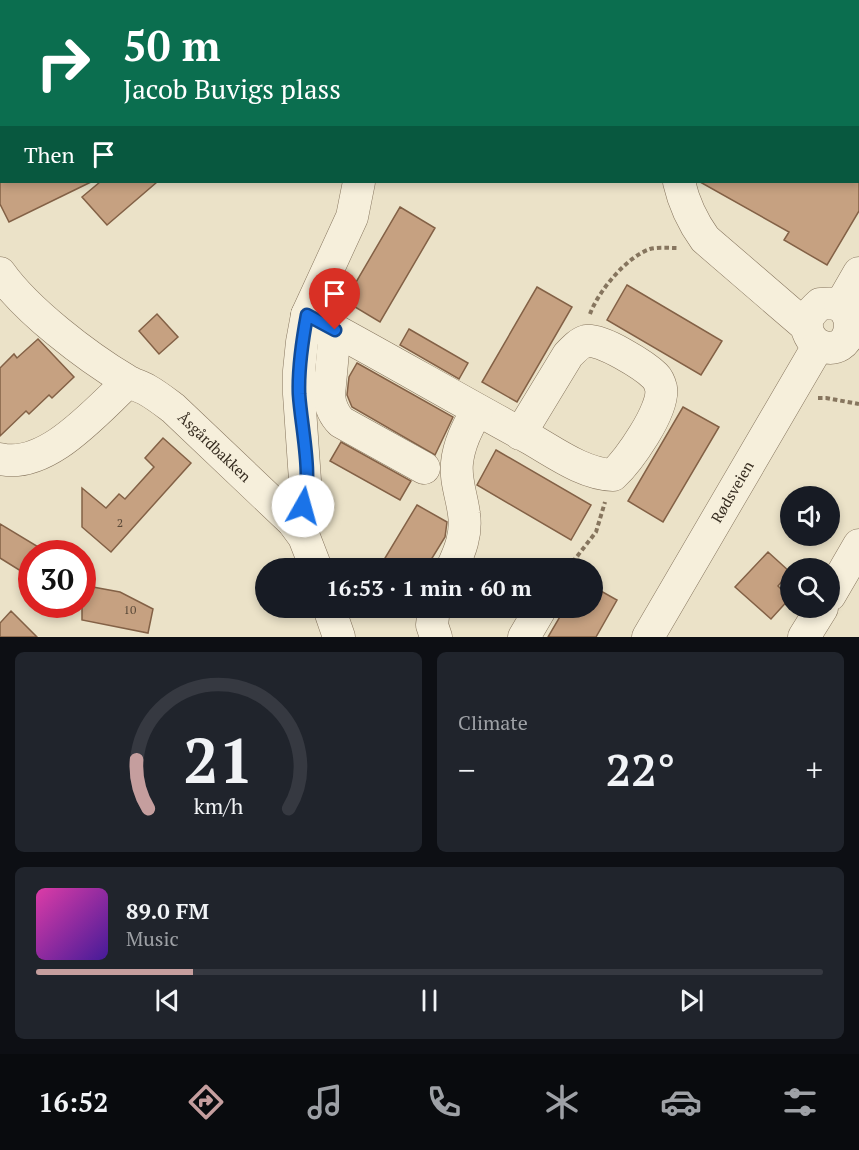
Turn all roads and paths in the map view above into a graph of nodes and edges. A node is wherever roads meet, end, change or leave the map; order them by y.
1 (359, 183) edge
2 (679, 183) edge
3 (686, 247) dead end
4 (0, 273) edge
5 (859, 273) edge
6 (307, 315) junction
7 (832, 325) edge
8 (335, 330) junction
9 (586, 341) junction
10 (128, 382) junction
11 (818, 398) dead end
12 (859, 404) edge
13 (477, 410) junction
14 (520, 434) junction
15 (0, 459) edge
16 (424, 468) dead end
17 (612, 475) junction
18 (293, 522) junction
19 (859, 545) edge
20 (312, 558) edge
21 (456, 558) edge
22 (576, 558) edge
23 (840, 578) edge
24 (332, 618) edge
25 (433, 618) edge
26 (536, 618) edge
27 (816, 618) edge
28 (339, 637) edge
29 (436, 637) edge
30 (524, 637) edge
31 (648, 637) edge
32 (804, 637) edge

1 - 6 street
2 - 7 street
3 - 9 path
4 - 10 street, Åsgårdbakken
5 - 7 street, Rødsveien
6 - 8 street
6 - 18 street
7 - 31 street, Rødsveien
8 - 13 street
8 - 16 street
9 - 14 street
9 - 17 street
10 - 15 street
10 - 18 street, Åsgårdbakken
11 - 12 path
13 - 14 street
13 - 21 street
14 - 17 street
17 - 22 path
18 - 20 street, Åsgårdbakken
19 - 23 street
24 - 28 street
25 - 29 street
26 - 30 street
27 - 32 street

